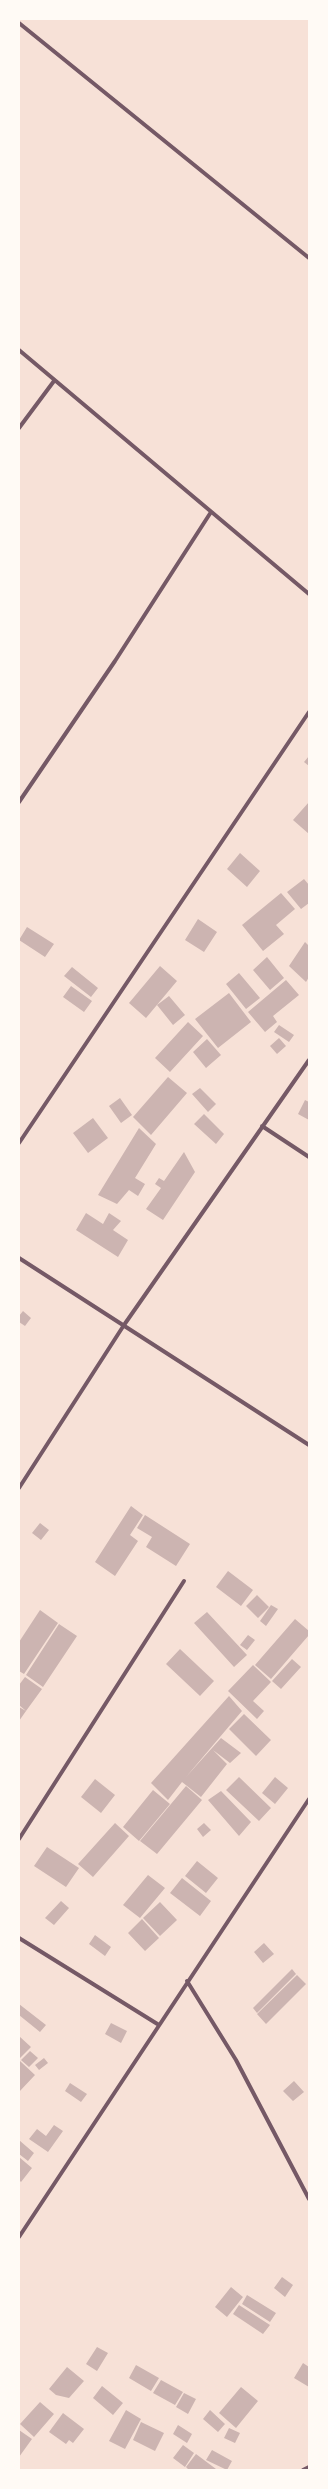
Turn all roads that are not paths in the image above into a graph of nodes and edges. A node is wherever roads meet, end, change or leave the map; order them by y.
1 (19, 23) edge
2 (309, 258) edge
3 (19, 350) edge
4 (54, 380) junction
5 (19, 428) edge
6 (211, 512) junction
7 (308, 592) edge
8 (309, 712) edge
9 (19, 802) edge
10 (309, 1060) edge
11 (262, 1126) junction
12 (19, 1143) edge
13 (309, 1157) edge
14 (19, 1258) edge
15 (124, 1325) junction
16 (309, 1445) edge
17 (19, 1488) edge
18 (184, 1580) dead end
19 (309, 1799) edge
20 (19, 1838) edge
21 (19, 1938) edge
22 (187, 1981) junction
23 (160, 2026) junction
24 (309, 2197) edge
25 (19, 2236) edge
26 (309, 2467) edge
27 (303, 2470) edge

1 - 2 street
3 - 4 street
4 - 5 street
4 - 6 street
6 - 7 street
6 - 9 street
8 - 12 street
10 - 11 street
11 - 13 street
11 - 15 street
14 - 15 street
15 - 16 street
15 - 17 street
18 - 20 street
19 - 22 street
21 - 23 street
22 - 23 street
22 - 24 street
23 - 25 street
26 - 27 street

